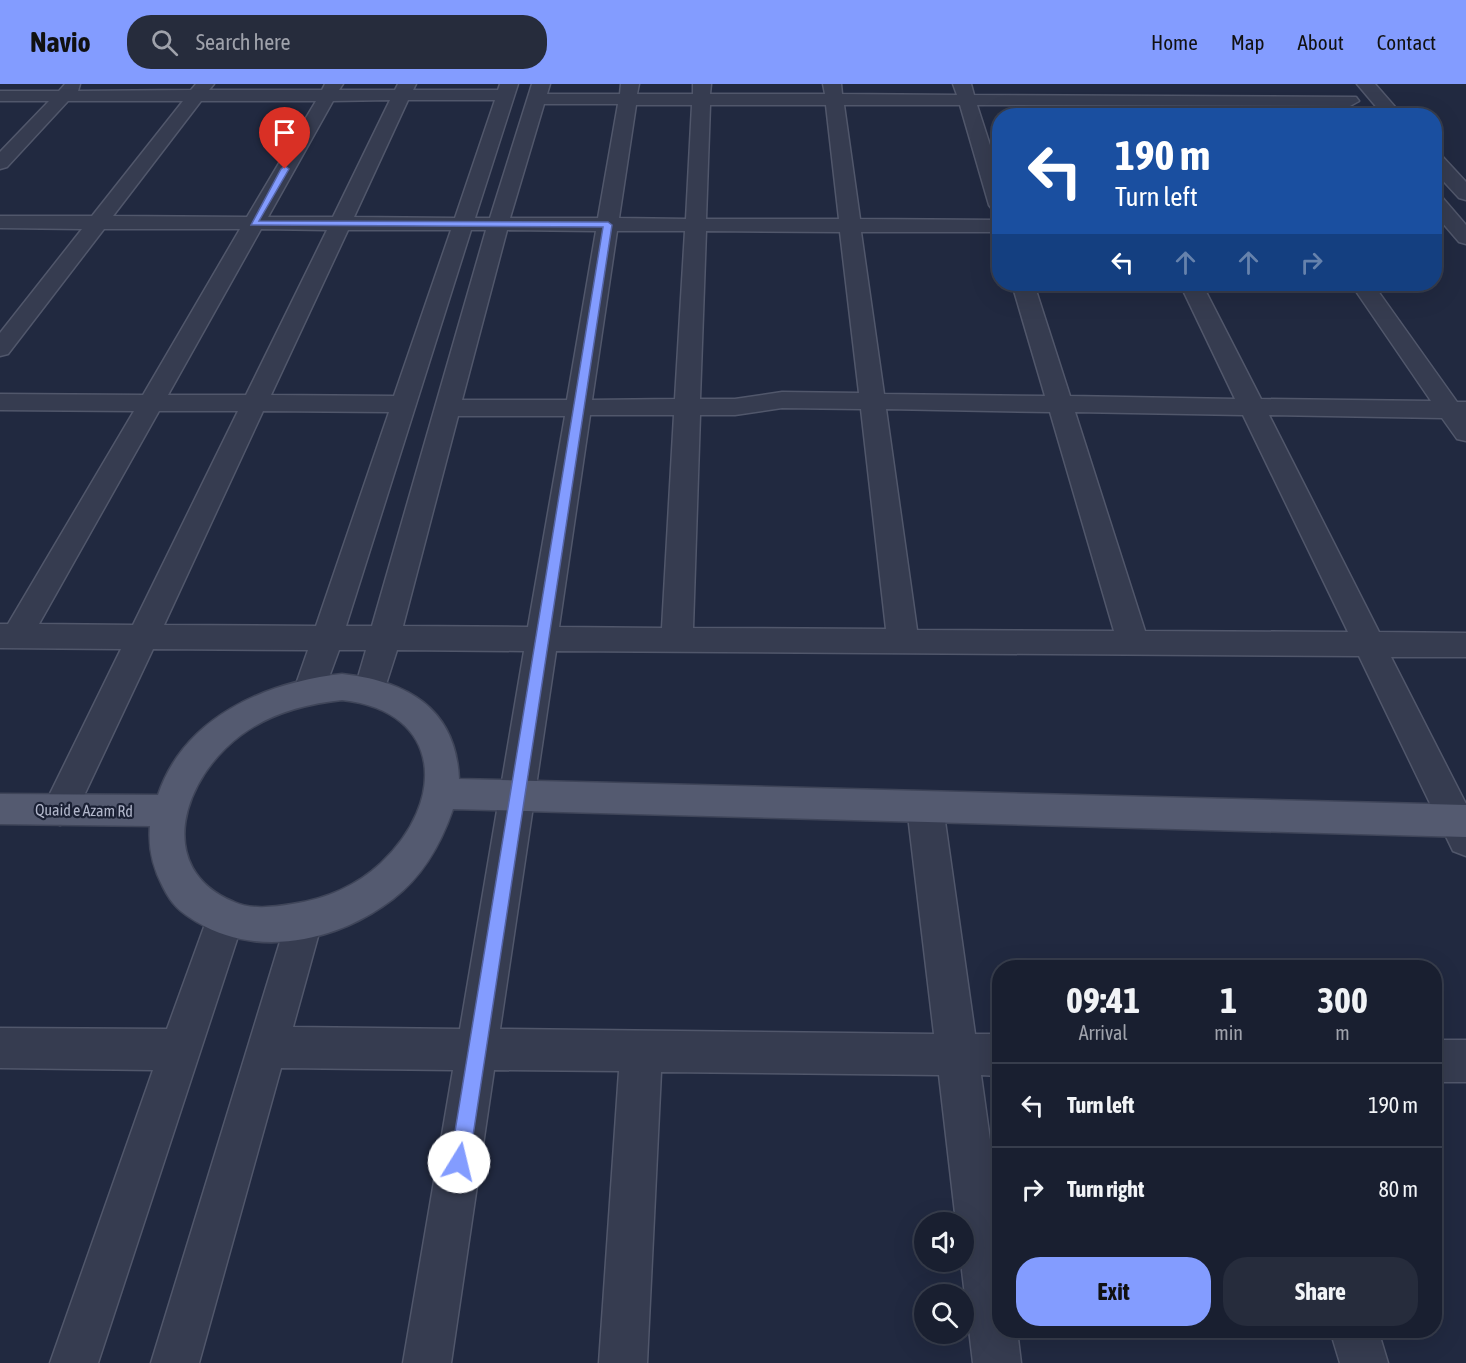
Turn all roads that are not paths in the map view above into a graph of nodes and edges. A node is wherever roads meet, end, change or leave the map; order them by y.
1 (1223, 84) edge
2 (1336, 84) edge
3 (1366, 84) edge
4 (507, 89) edge
5 (69, 90) edge
6 (201, 90) edge
7 (331, 90) edge
8 (405, 90) edge
9 (539, 92) edge
10 (629, 92) edge
11 (701, 92) edge
12 (833, 92) edge
13 (964, 92) edge
14 (0, 96) edge
15 (1100, 100) edge
16 (1234, 100) junction
17 (1350, 100) junction
18 (1240, 108) edge
19 (1356, 108) edge
20 (1387, 108) edge
21 (0, 163) edge
22 (1442, 168) edge
23 (992, 182) edge
24 (1466, 194) edge
25 (1442, 209) edge
26 (0, 222) edge
27 (98, 223) junction
28 (254, 224) junction
29 (340, 224) junction
30 (463, 225) junction
31 (498, 225) junction
32 (608, 225) junction
33 (696, 225) junction
34 (850, 225) junction
35 (992, 226) edge
36 (1442, 228) edge
37 (1463, 231) edge
38 (1025, 291) edge
39 (1194, 291) edge
40 (1367, 291) edge
41 (0, 349) edge
42 (0, 402) edge
43 (873, 402) junction
44 (151, 403) junction
45 (254, 404) junction
46 (404, 404) junction
47 (1060, 404) junction
48 (1252, 406) junction
49 (688, 407) junction
50 (448, 408) junction
51 (579, 408) junction
52 (1458, 409) edge
53 (1466, 433) edge
54 (8, 636) edge
55 (143, 637) junction
56 (327, 638) junction
57 (384, 638) junction
58 (542, 639) junction
59 (677, 640) junction
60 (903, 641) junction
61 (1133, 643) junction
62 (1369, 644) junction
63 (1466, 645) edge
64 (310, 690) junction
65 (370, 691) junction
66 (442, 794) junction
67 (517, 796) junction
68 (925, 807) junction
69 (0, 809) edge
70 (60, 810) junction
71 (168, 811) junction
72 (1463, 827) edge
73 (225, 918) junction
74 (303, 922) junction
75 (267, 1047) junction
76 (0, 1048) edge
77 (180, 1050) junction
78 (477, 1050) junction
79 (641, 1051) junction
80 (958, 1055) junction
81 (992, 1055) edge
82 (1442, 1061) edge
83 (1466, 1061) edge
84 (992, 1324) edge
85 (994, 1338) edge
86 (1356, 1338) edge
87 (74, 1363) edge
88 (175, 1363) edge
89 (427, 1363) edge
90 (623, 1363) edge
91 (997, 1363) edge
92 (1364, 1363) edge

1 - 16 street
2 - 17 street
3 - 20 street
4 - 8 street
4 - 30 street
5 - 6 street
5 - 14 street
5 - 21 street
6 - 7 street
6 - 27 street
7 - 8 street
7 - 28 street
8 - 29 street
9 - 10 street
9 - 31 street
10 - 11 street
10 - 32 street
11 - 12 street
11 - 33 street
12 - 13 street
12 - 34 street
13 - 15 street
13 - 23 street
15 - 16 street
16 - 17 street
16 - 18 street
17 - 19 street
22 - 24 street
25 - 37 street
26 - 27 street
27 - 28 street
27 - 41 street
28 - 29 street
28 - 44 street
29 - 30 street
29 - 45 street
30 - 31 street
30 - 46 street
31 - 32 street
31 - 50 street
32 - 33 street
32 - 51 street
33 - 34 street
33 - 49 street
34 - 35 street
34 - 43 street
36 - 37 street
38 - 47 street
39 - 48 street
40 - 52 street
42 - 44 street
43 - 47 street
43 - 49 street
43 - 60 street
44 - 45 street
44 - 54 street
45 - 46 street
45 - 55 street
46 - 56 street
47 - 48 street
47 - 61 street
48 - 52 street
48 - 62 street
49 - 51 street
49 - 59 street
50 - 51 street
50 - 57 street
51 - 58 street
52 - 53 street
54 - 55 street
55 - 56 street
55 - 70 street
56 - 57 street
56 - 64 street
57 - 58 street
57 - 65 street
58 - 59 street
58 - 67 street
59 - 60 street
60 - 61 street
61 - 62 street
62 - 63 street
62 - 72 street
64 - 65 main road
64 - 71 main road
65 - 66 main road
66 - 67 main road
66 - 74 main road
67 - 68 main road
67 - 78 street
68 - 72 main road
68 - 80 street
69 - 70 main road, Quaid e Azam Rd
70 - 71 main road, Quaid e Azam Rd
71 - 73 main road
73 - 74 main road
73 - 77 street
74 - 75 street
75 - 78 street
75 - 88 street
76 - 77 street
77 - 87 street
78 - 79 street
78 - 89 street
79 - 80 street
79 - 90 street
80 - 81 street
80 - 84 street
82 - 83 street
85 - 91 street
86 - 92 street

